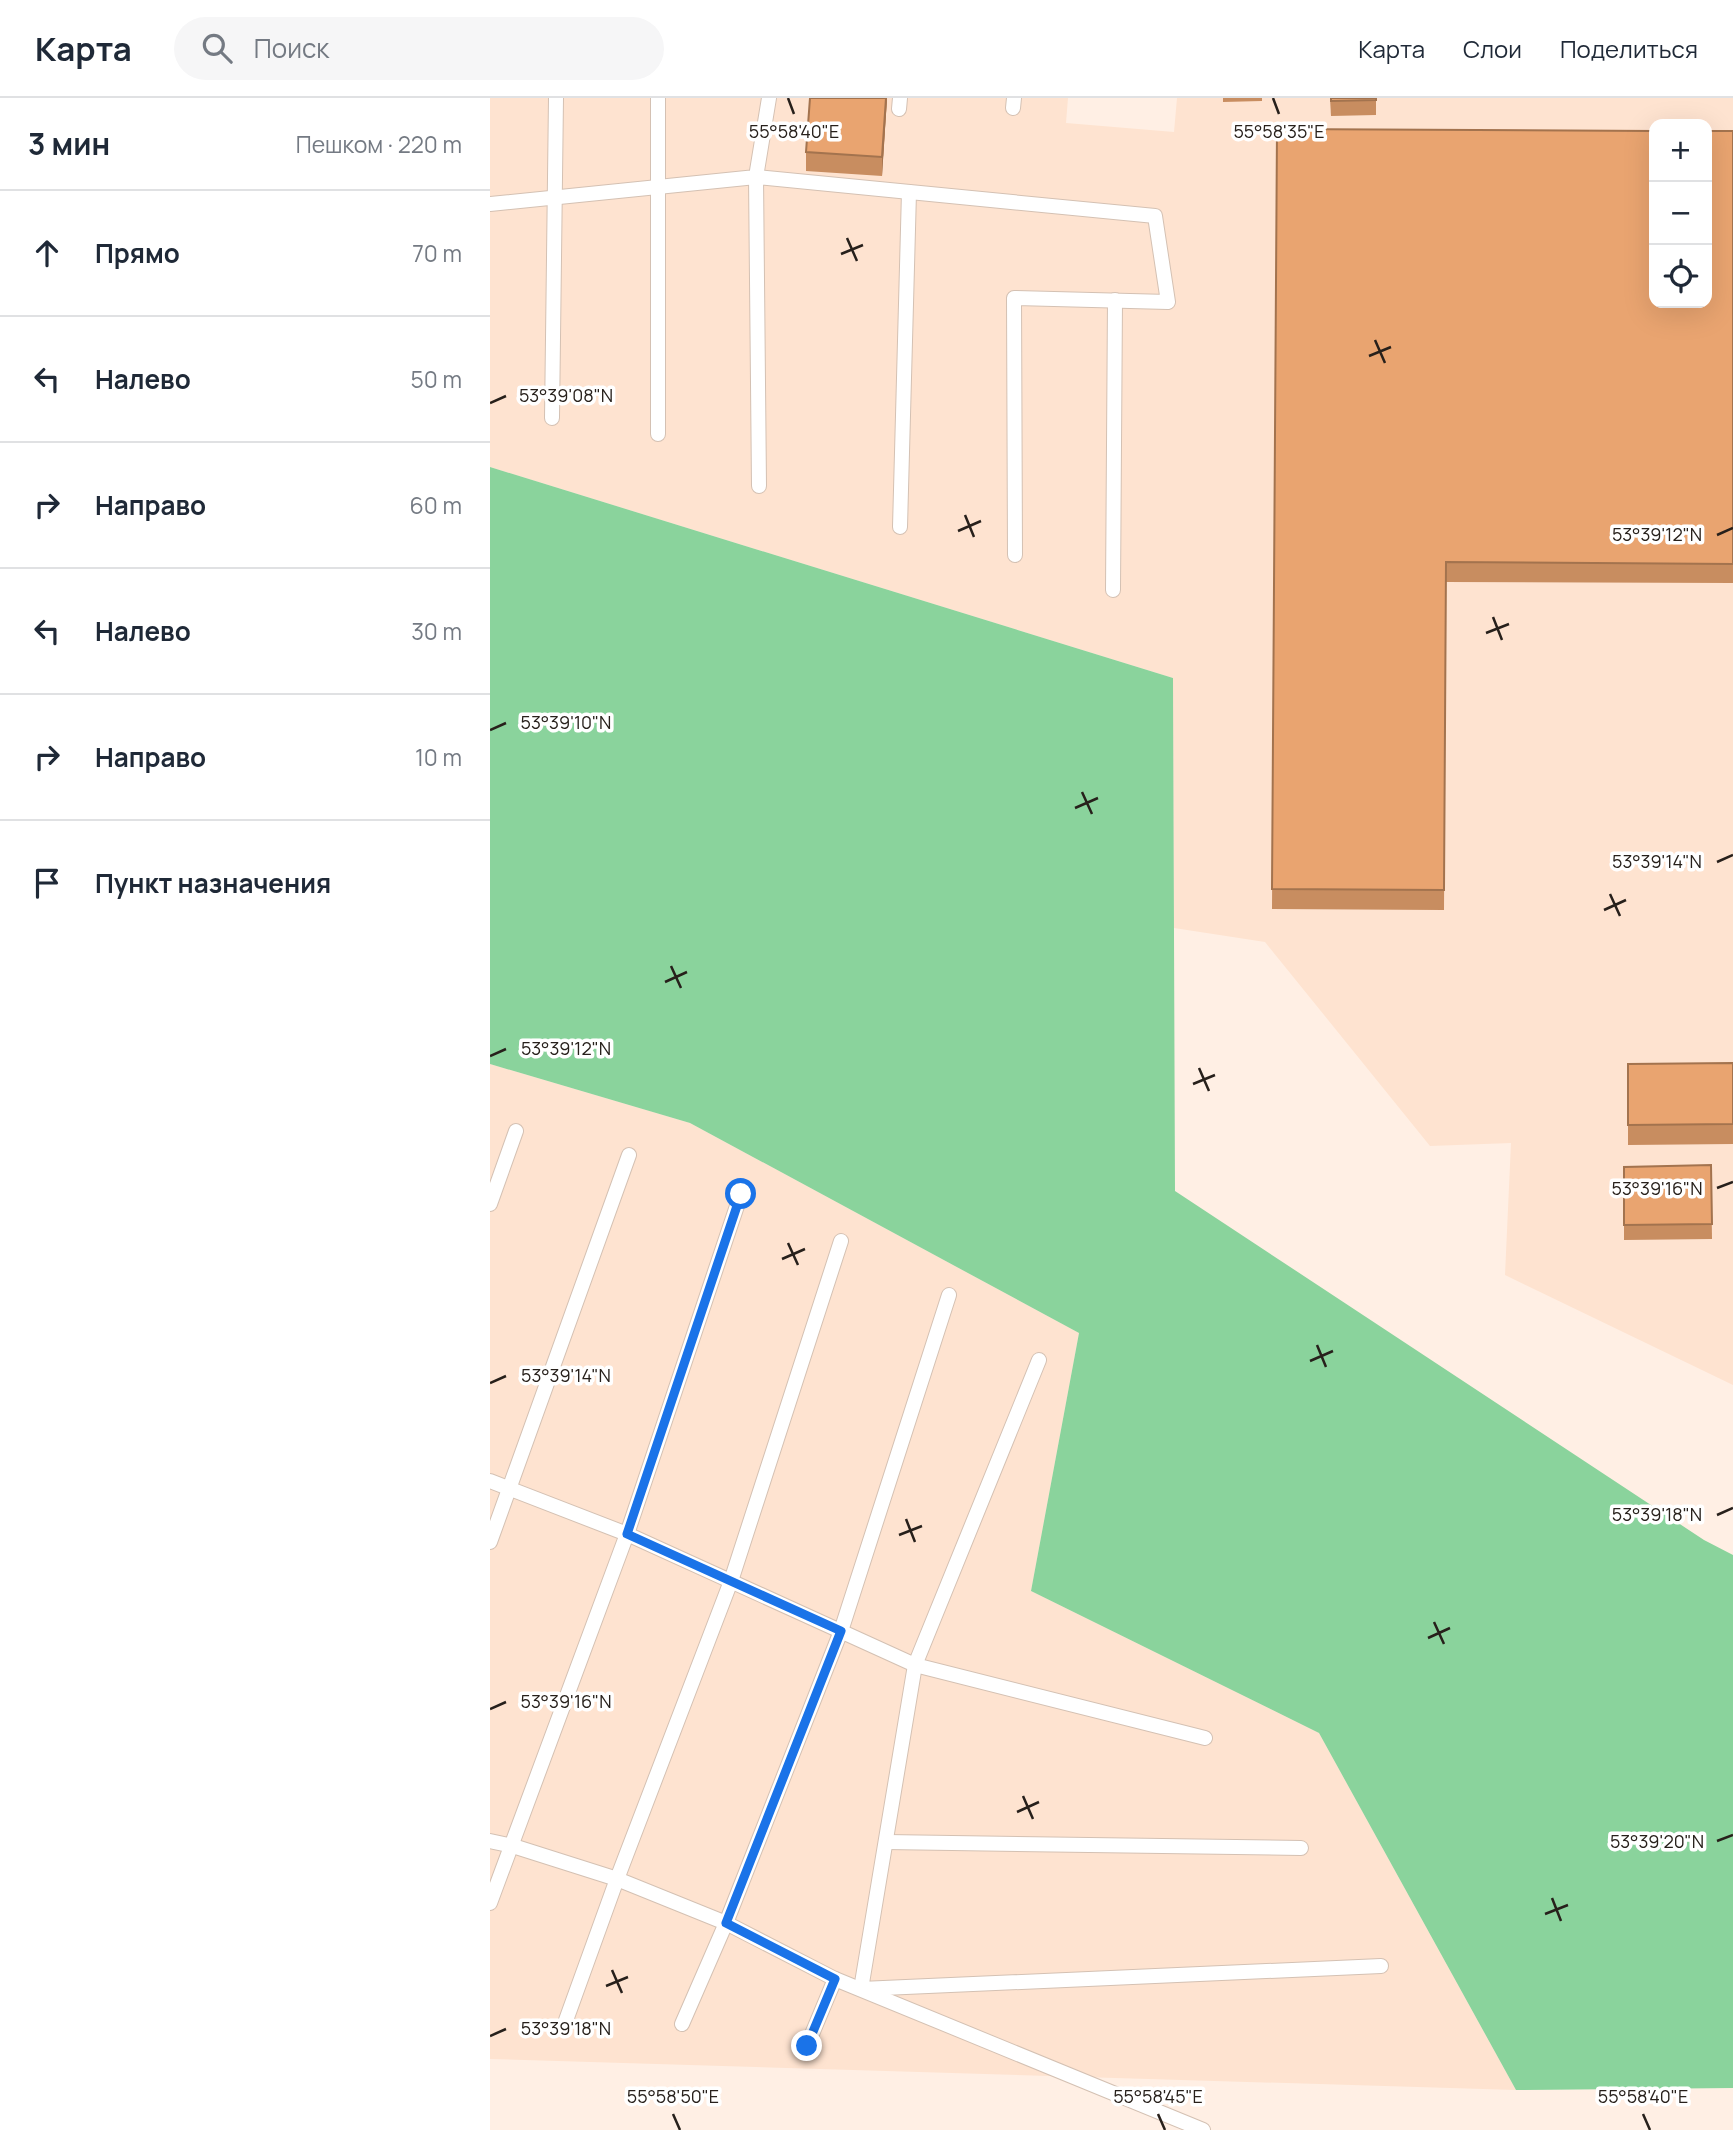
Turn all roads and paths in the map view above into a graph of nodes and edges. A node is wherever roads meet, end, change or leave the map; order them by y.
1 (556, 98) edge
2 (658, 98) edge
3 (769, 98) edge
4 (755, 177) junction
5 (658, 187) junction
6 (909, 192) junction
7 (555, 198) junction
8 (490, 204) edge
9 (1115, 300) junction
10 (552, 418) dead end
11 (658, 434) dead end
12 (759, 486) dead end
13 (900, 527) dead end
14 (1015, 555) dead end
15 (1113, 590) dead end
16 (516, 1131) dead end
17 (629, 1155) dead end
18 (741, 1194) dead end
19 (490, 1203) edge
20 (841, 1241) dead end
21 (949, 1295) dead end
22 (1039, 1360) dead end
23 (490, 1481) edge
24 (509, 1488) junction
25 (627, 1534) junction
26 (490, 1542) edge
27 (731, 1581) junction
28 (841, 1631) junction
29 (915, 1665) junction
30 (1205, 1738) dead end
31 (490, 1841) edge
32 (886, 1842) junction
33 (513, 1846) junction
34 (1301, 1849) dead end
35 (617, 1879) junction
36 (490, 1903) edge
37 (726, 1923) junction
38 (1381, 1966) dead end
39 (835, 1979) junction
40 (861, 1989) junction
41 (565, 2023) dead end
42 (682, 2024) dead end
43 (807, 2046) dead end
44 (1202, 2130) edge

1 - 7 lane
2 - 5 lane
3 - 4 lane
4 - 5 lane
4 - 6 lane
4 - 12 lane
5 - 7 lane
5 - 11 lane
6 - 9 lane
6 - 13 lane
7 - 8 lane
7 - 10 lane
9 - 14 lane
9 - 15 lane
16 - 19 lane
17 - 24 lane
18 - 25 lane
20 - 27 lane
21 - 28 lane
22 - 29 lane
23 - 24 lane
24 - 25 lane
24 - 26 lane
25 - 27 lane
25 - 33 lane
27 - 28 lane
27 - 35 lane
28 - 29 lane
28 - 37 lane
29 - 30 lane
29 - 32 lane
31 - 33 lane
32 - 34 lane
32 - 40 lane
33 - 35 lane
33 - 36 lane
35 - 37 lane
35 - 41 lane
37 - 39 lane
37 - 42 lane
38 - 40 lane
39 - 40 lane
39 - 43 lane
40 - 44 lane

